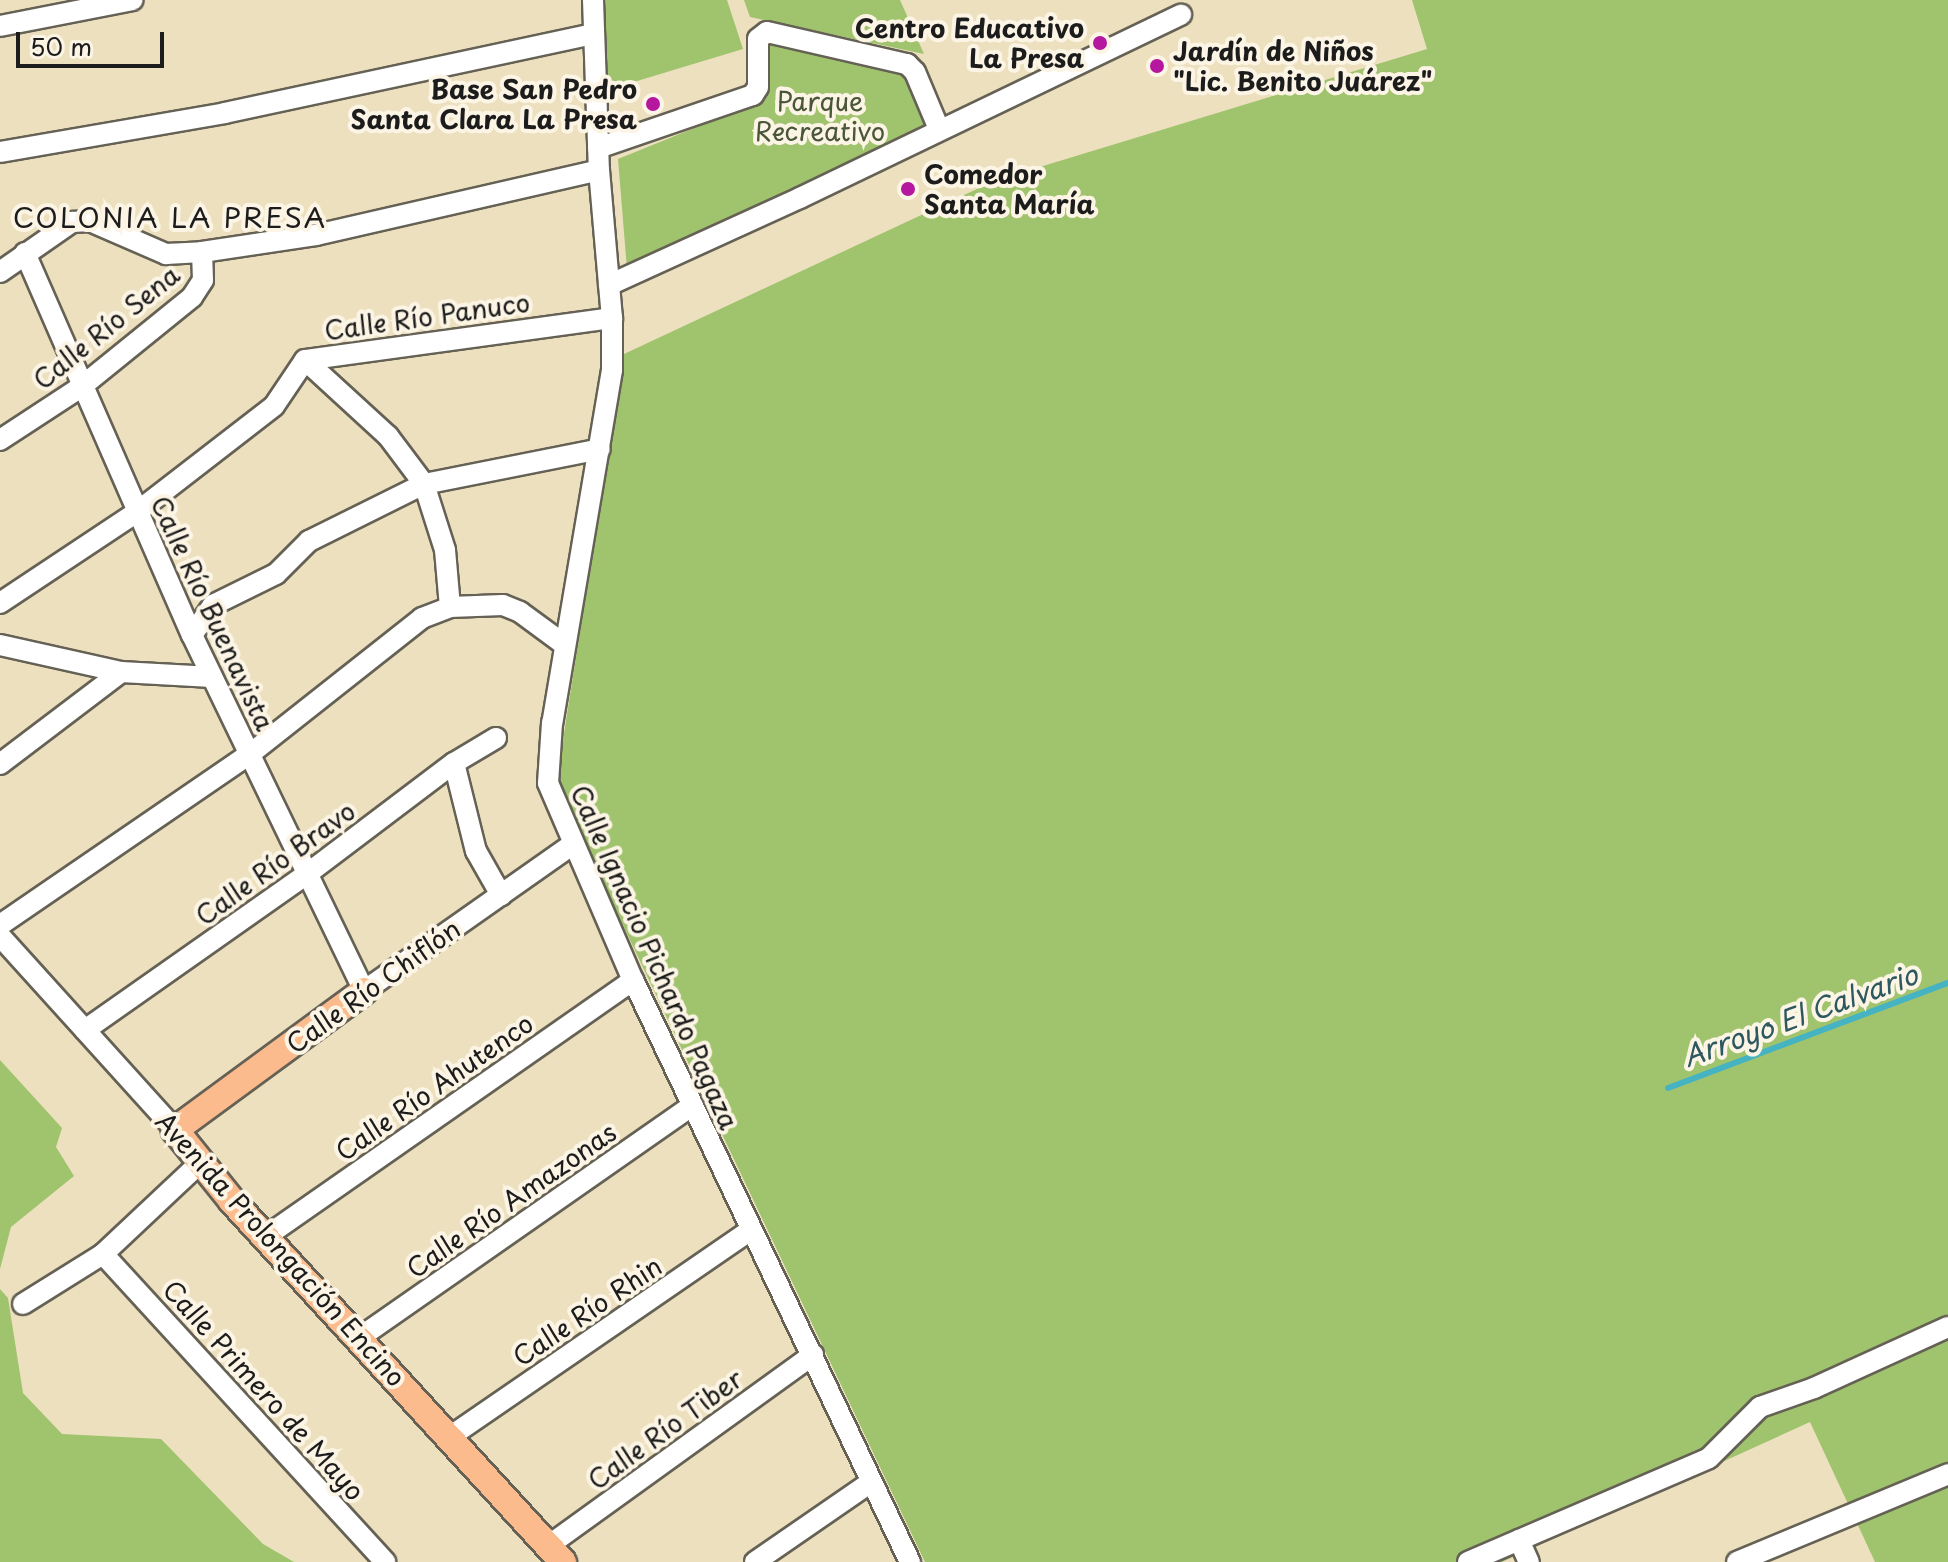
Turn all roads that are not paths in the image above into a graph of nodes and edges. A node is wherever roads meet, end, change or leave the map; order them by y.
1 (132, 0) edge
2 (593, 0) edge
3 (84, 5) edge
4 (1181, 15) dead end
5 (0, 26) edge
6 (593, 34) junction
7 (939, 129) junction
8 (598, 148) junction
9 (0, 152) edge
10 (599, 170) junction
11 (202, 252) junction
12 (25, 253) junction
13 (0, 272) edge
14 (609, 285) junction
15 (612, 318) junction
16 (305, 360) junction
17 (81, 387) junction
18 (0, 440) edge
19 (600, 449) junction
20 (424, 484) junction
21 (137, 512) junction
22 (0, 603) edge
23 (450, 607) junction
24 (192, 635) junction
25 (0, 645) edge
26 (565, 645) junction
27 (121, 672) junction
28 (212, 677) junction
29 (496, 738) dead end
30 (250, 754) junction
31 (454, 763) junction
32 (0, 764) edge
33 (573, 844) junction
34 (307, 874) junction
35 (501, 895) junction
36 (0, 925) edge
37 (0, 936) edge
38 (633, 980) junction
39 (364, 991) junction
40 (85, 1030) junction
41 (693, 1105) junction
42 (175, 1130) junction
43 (202, 1161) junction
44 (751, 1230) junction
45 (265, 1237) junction
46 (103, 1254) junction
47 (23, 1304) dead end
48 (1948, 1327) edge
49 (359, 1338) junction
50 (813, 1355) junction
51 (451, 1436) junction
52 (1948, 1474) edge
53 (871, 1482) junction
54 (1519, 1540) junction
55 (555, 1554) edge
56 (385, 1562) edge
57 (755, 1562) edge
58 (910, 1562) edge
59 (1468, 1562) edge
60 (1529, 1562) edge
61 (1737, 1562) edge

1 - 3 street
2 - 6 street, Calle Ignacio Pichardo Pagaza
3 - 5 street
4 - 7 street
6 - 8 street, Calle Ignacio Pichardo Pagaza
6 - 9 street
7 - 8 street
7 - 14 street
8 - 10 street, Calle Ignacio Pichardo Pagaza
10 - 11 street, Calle Río Sena
10 - 14 street, Calle Ignacio Pichardo Pagaza
11 - 12 street
11 - 17 street, Calle Río Sena
12 - 13 street
12 - 17 street, Calle Río Buenavista
14 - 15 street, Calle Ignacio Pichardo Pagaza
15 - 16 street, Calle Río Panuco
15 - 19 street, Calle Ignacio Pichardo Pagaza
16 - 20 street
16 - 21 street, Calle Río Panuco
17 - 18 street, Calle Río Sena
17 - 21 street, Calle Río Buenavista
19 - 20 street
19 - 26 street, Calle Ignacio Pichardo Pagaza
20 - 23 street
20 - 24 street
21 - 22 street, Calle Río Panuco
21 - 24 street, Calle Río Buenavista
23 - 26 street
23 - 30 street
24 - 28 street, Calle Río Buenavista
25 - 27 street
26 - 33 street, Calle Ignacio Pichardo Pagaza
27 - 28 street
27 - 32 street
28 - 30 street, Calle Río Buenavista
29 - 31 street, Calle Río Bravo
30 - 34 street, Calle Río Buenavista
30 - 36 street
31 - 34 street, Calle Río Bravo
31 - 35 street
33 - 35 street, Calle Río Chiflón
33 - 38 street, Calle Ignacio Pichardo Pagaza
34 - 39 street, Calle Río Buenavista
34 - 40 street, Calle Río Bravo
35 - 39 street, Calle Río Chiflón
37 - 40 street, Avenida Prolongación Encino
38 - 41 street, Calle Ignacio Pichardo Pagaza
38 - 45 street, Calle Río Ahutenco
39 - 42 main road, Calle Río Chiflón
40 - 42 street, Avenida Prolongación Encino
41 - 44 street, Calle Ignacio Pichardo Pagaza
41 - 49 street, Calle Río Amazonas
42 - 43 main road, Avenida Prolongación Encino
43 - 45 main road, Avenida Prolongación Encino
43 - 46 street
44 - 50 street, Calle Ignacio Pichardo Pagaza
44 - 51 street, Calle Río Rhin
45 - 49 main road, Avenida Prolongación Encino
46 - 47 street
46 - 56 street, Calle Primero de Mayo
48 - 54 street
49 - 51 main road, Avenida Prolongación Encino
50 - 53 street, Calle Ignacio Pichardo Pagaza
50 - 55 street, Calle Río Tiber
51 - 55 main road, Avenida Prolongación Encino
52 - 61 street
53 - 57 street
53 - 58 street, Calle Ignacio Pichardo Pagaza
54 - 59 street
54 - 60 street

